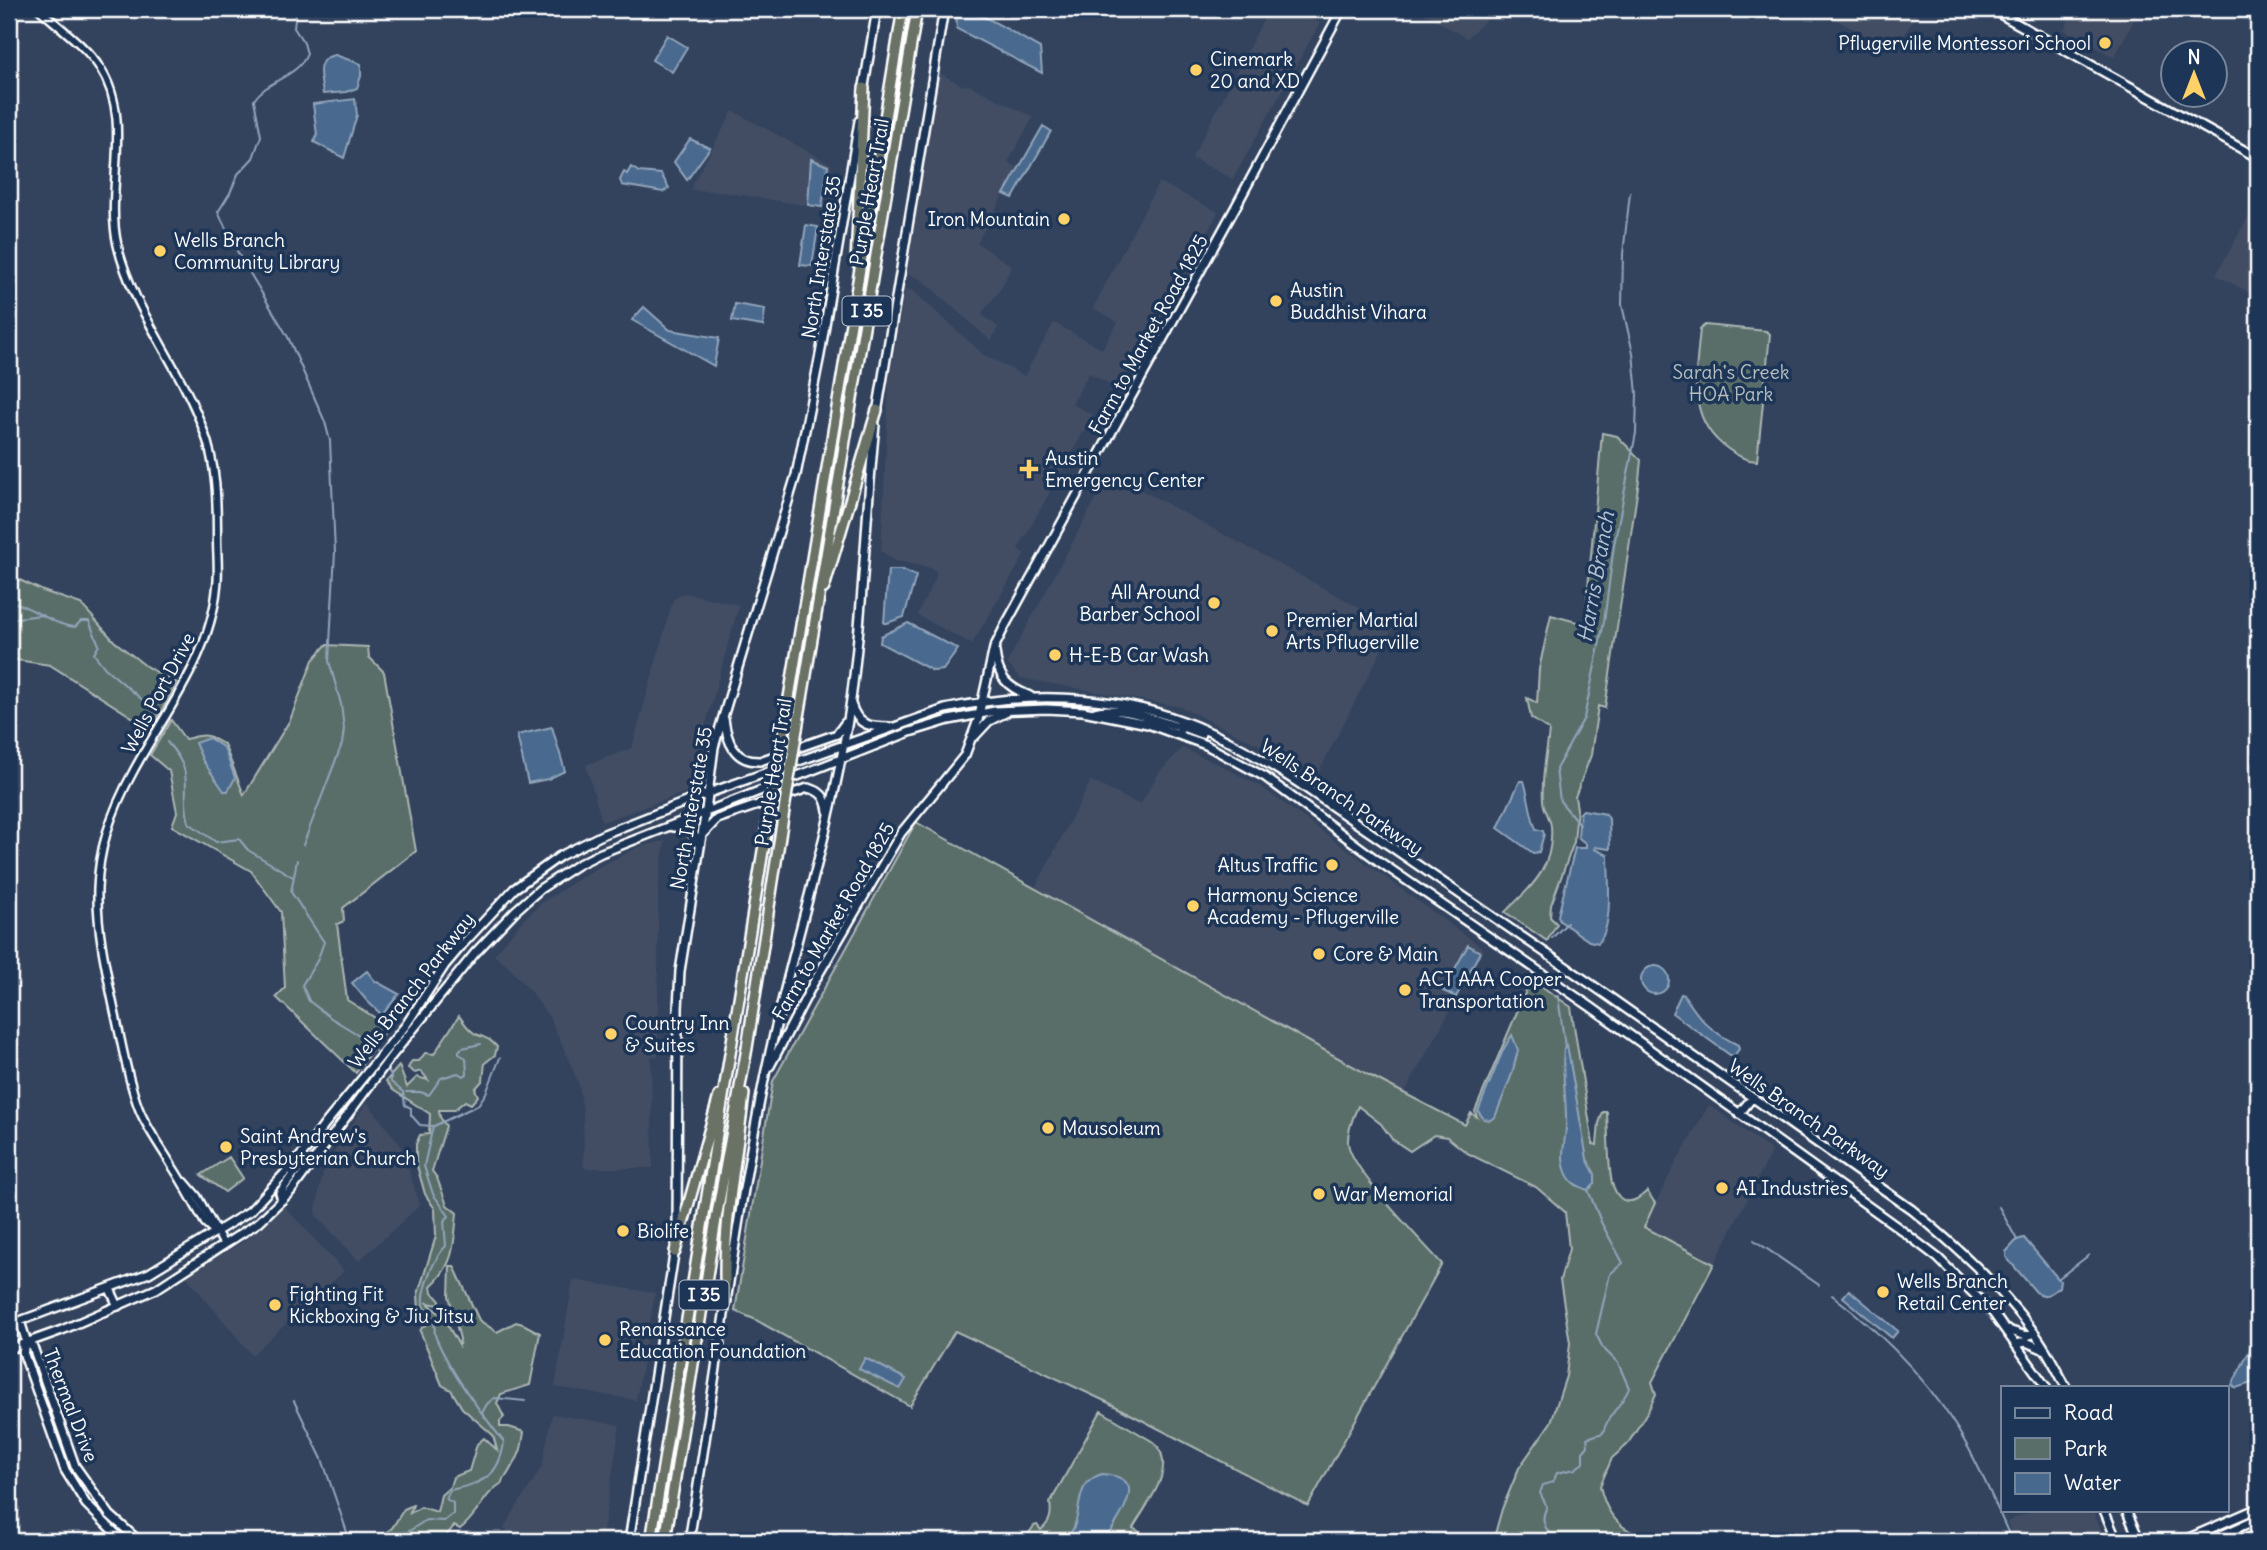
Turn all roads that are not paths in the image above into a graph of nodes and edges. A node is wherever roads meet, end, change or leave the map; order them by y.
1 (39, 9) edge
2 (877, 9) edge
3 (903, 9) edge
4 (917, 9) edge
5 (944, 9) edge
6 (1342, 9) edge
7 (1991, 9) edge
8 (864, 88) junction
9 (2258, 158) edge
10 (856, 285) junction
11 (877, 410) junction
12 (816, 613) junction
13 (994, 648) junction
14 (1034, 698) junction
15 (981, 701) junction
16 (850, 703) junction
17 (1013, 710) junction
18 (980, 713) junction
19 (1091, 713) junction
20 (724, 715) junction
21 (848, 718) junction
22 (1183, 721) junction
23 (894, 727) junction
24 (1178, 734) junction
25 (971, 742) junction
26 (843, 746) junction
27 (1264, 760) junction
28 (840, 761) junction
29 (706, 794) junction
30 (706, 810) junction
31 (829, 815) junction
32 (669, 827) junction
33 (701, 837) junction
34 (699, 848) junction
35 (560, 856) junction
36 (554, 878) junction
37 (747, 1048) junction
38 (389, 1052) junction
39 (729, 1060) junction
40 (371, 1075) junction
41 (765, 1076) junction
42 (1752, 1098) junction
43 (1739, 1114) junction
44 (325, 1124) junction
45 (282, 1200) junction
46 (216, 1233) junction
47 (224, 1245) junction
48 (675, 1252) junction
49 (110, 1289) junction
50 (726, 1301) junction
51 (118, 1306) junction
52 (20, 1321) junction
53 (9, 1325) edge
54 (2007, 1330) junction
55 (2035, 1333) junction
56 (27, 1343) junction
57 (2016, 1344) junction
58 (9, 1349) edge
59 (2045, 1350) junction
60 (2045, 1386) edge
61 (2065, 1386) edge
62 (2258, 1507) edge
63 (2105, 1512) edge
64 (2127, 1512) edge
65 (2258, 1519) edge
66 (123, 1541) edge
67 (139, 1541) edge
68 (629, 1541) edge
69 (651, 1541) edge
70 (665, 1541) edge
71 (689, 1541) edge
72 (2117, 1541) edge
73 (2140, 1541) edge
74 (2182, 1541) edge
75 (2208, 1541) edge

1 - 46 street, Wells Port Drive
2 - 8 main road, North Interstate 35
3 - 10 highway, Purple Heart Trail / I 35
4 - 12 highway, Purple Heart Trail / I 35
5 - 11 main road
6 - 13 main road, Farm to Market Road 1825
7 - 9 main road
8 - 10 highway
8 - 20 main road, North Interstate 35
10 - 39 highway, Purple Heart Trail / I 35, bridge
11 - 12 highway
11 - 16 main road
12 - 37 highway, Purple Heart Trail / I 35, bridge
13 - 14 main road
13 - 15 main road, Farm to Market Road 1825
14 - 15 main road, Wells Branch Parkway
14 - 22 main road, Wells Branch Parkway
15 - 18 main road, Farm to Market Road 1825
15 - 23 main road, Wells Branch Parkway
16 - 21 main road
16 - 23 main road
17 - 18 main road, Wells Branch Parkway
17 - 19 main road, Wells Branch Parkway
17 - 25 main road
18 - 25 main road, Farm to Market Road 1825
18 - 28 main road, Wells Branch Parkway
19 - 22 main road
19 - 24 main road, Wells Branch Parkway
20 - 21 main road
20 - 29 main road, North Interstate 35
21 - 26 main road
22 - 27 main road, Wells Branch Parkway
23 - 26 main road, Wells Branch Parkway
24 - 27 main road
24 - 43 main road, Wells Branch Parkway
25 - 41 main road, Farm to Market Road 1825
26 - 28 main road
26 - 29 main road, Wells Branch Parkway
27 - 42 main road, Wells Branch Parkway
28 - 30 main road, Wells Branch Parkway
28 - 31 main road
29 - 30 main road, North Interstate 35
29 - 35 main road, Wells Branch Parkway
30 - 32 main road, Wells Branch Parkway
30 - 33 main road, North Interstate 35
31 - 33 main road
31 - 41 main road
32 - 34 main road
32 - 36 main road, Wells Branch Parkway
33 - 34 main road, North Interstate 35
34 - 48 main road, North Interstate 35
35 - 36 main road
35 - 38 main road, Wells Branch Parkway
36 - 38 main road, Wells Branch Parkway
37 - 50 highway
37 - 70 highway, Purple Heart Trail / I 35
38 - 40 main road, Wells Branch Parkway
39 - 48 highway
39 - 69 highway, Purple Heart Trail / I 35
40 - 44 main road, Wells Branch Parkway
40 - 45 main road, Wells Branch Parkway
41 - 50 main road
42 - 43 main road
42 - 55 main road, Wells Branch Parkway
43 - 54 main road, Wells Branch Parkway
44 - 45 main road
44 - 46 main road, Wells Branch Parkway
45 - 47 main road, Wells Branch Parkway
46 - 47 street, Wells Port Drive
46 - 49 main road, Wells Branch Parkway
47 - 51 main road, Wells Branch Parkway
48 - 68 main road, North Interstate 35
49 - 51 main road
49 - 52 main road, Wells Branch Parkway
50 - 71 main road
51 - 56 main road, Wells Branch Parkway
52 - 53 main road, Wells Branch Parkway
52 - 56 main road, Thermal Drive
54 - 55 main road
54 - 57 main road, Wells Branch Parkway
55 - 59 main road, Wells Branch Parkway
56 - 58 main road, Wells Branch Parkway
56 - 66 main road, Thermal Drive
56 - 67 main road, Thermal Drive
57 - 59 main road
57 - 60 main road, Wells Branch Parkway
59 - 61 main road, Wells Branch Parkway
62 - 74 main road
63 - 72 main road
64 - 73 main road
65 - 75 main road

